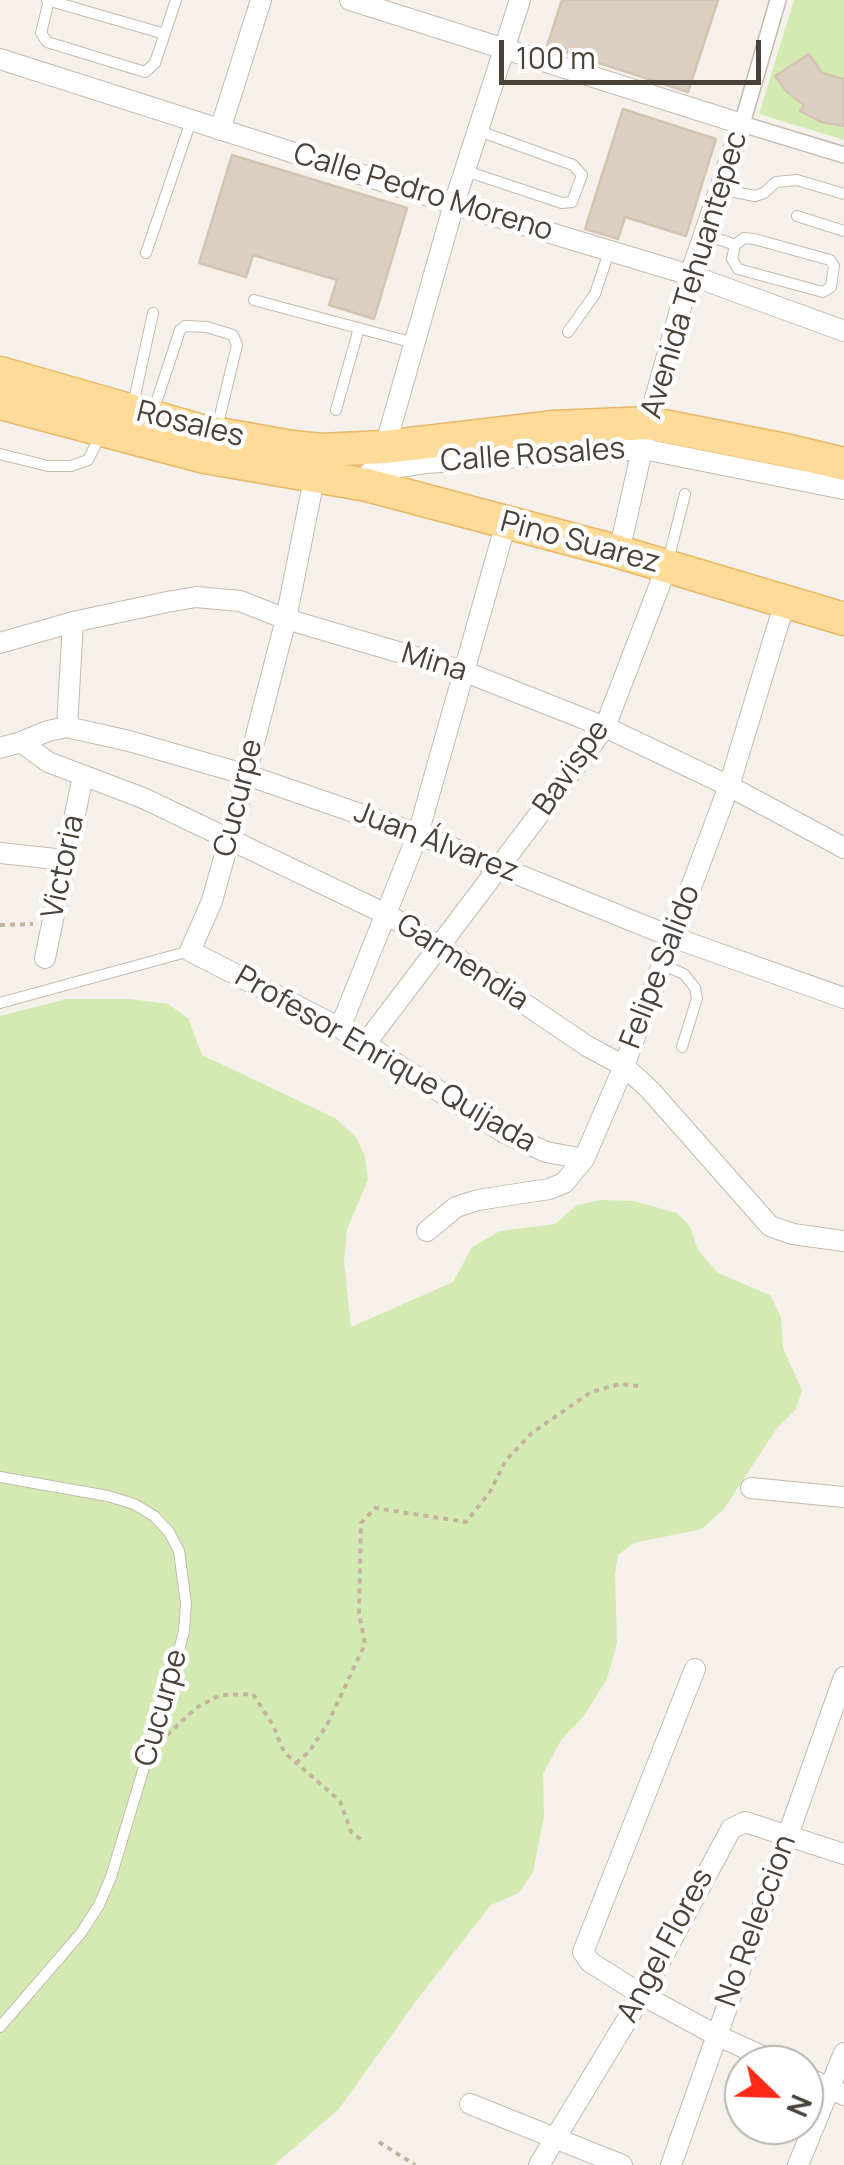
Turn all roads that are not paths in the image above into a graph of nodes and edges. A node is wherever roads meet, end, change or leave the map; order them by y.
1 (48, 0) edge
2 (176, 0) edge
3 (261, 0) edge
4 (350, 0) edge
5 (520, 0) edge
6 (778, 0) edge
7 (405, 9) edge
8 (165, 34) junction
9 (505, 49) junction
10 (0, 59) edge
11 (191, 121) junction
12 (742, 124) junction
13 (220, 130) junction
14 (479, 131) junction
15 (844, 155) edge
16 (466, 172) junction
17 (719, 190) junction
18 (844, 194) edge
19 (454, 204) junction
20 (798, 216) dead end
21 (844, 231) edge
22 (704, 234) junction
23 (735, 246) junction
24 (610, 251) junction
25 (146, 253) dead end
26 (690, 275) junction
27 (254, 300) dead end
28 (153, 313) dead end
29 (843, 326) edge
30 (359, 328) junction
31 (568, 332) dead end
32 (414, 343) junction
33 (0, 373) edge
34 (0, 403) edge
35 (336, 410) dead end
36 (141, 414) junction
37 (102, 430) junction
38 (216, 434) junction
39 (646, 436) junction
40 (0, 454) edge
41 (844, 464) edge
42 (325, 469) junction
43 (386, 469) junction
44 (844, 489) edge
45 (685, 494) dead end
46 (506, 524) junction
47 (619, 552) junction
48 (667, 566) junction
49 (786, 602) junction
50 (286, 619) junction
51 (844, 619) edge
52 (74, 622) junction
53 (0, 643) edge
54 (463, 671) junction
55 (604, 727) junction
56 (67, 728) junction
57 (17, 746) edge
58 (244, 774) junction
59 (83, 776) junction
60 (730, 786) junction
61 (418, 834) junction
62 (229, 840) junction
63 (844, 848) edge
64 (0, 853) edge
65 (65, 860) junction
66 (500, 867) junction
67 (388, 915) junction
68 (672, 937) junction
69 (440, 946) junction
70 (190, 952) junction
71 (45, 958) dead end
72 (662, 964) junction
73 (844, 998) edge
74 (0, 1003) edge
75 (340, 1028) junction
76 (366, 1043) junction
77 (682, 1047) dead end
78 (624, 1066) junction
79 (584, 1159) junction
80 (427, 1231) dead end
81 (844, 1241) edge
82 (0, 1477) edge
83 (751, 1488) dead end
84 (844, 1496) edge
85 (694, 1669) dead end
86 (844, 1678) edge
87 (789, 1835) junction
88 (844, 1854) edge
89 (642, 1995) junction
90 (0, 2027) edge
91 (716, 2035) junction
92 (738, 2045) edge
93 (844, 2053) edge
94 (837, 2092) edge
95 (470, 2104) dead end
96 (557, 2138) junction
97 (539, 2165) edge
98 (622, 2165) edge
99 (671, 2165) edge
100 (798, 2165) edge

1 - 8 lane
1 - 8 lane
2 - 8 lane
3 - 13 street
4 - 7 street
5 - 9 street
6 - 12 street, Avenida Tehuantepec
7 - 9 street
9 - 12 street
9 - 14 street
10 - 11 street, Calle Pedro Moreno
11 - 13 street, Calle Pedro Moreno
11 - 25 lane
12 - 15 street
12 - 17 street, Avenida Tehuantepec
13 - 19 street, Calle Pedro Moreno
14 - 16 street
14 - 16 lane
16 - 19 street
17 - 18 lane
17 - 22 street, Avenida Tehuantepec
19 - 24 street, Calle Pedro Moreno
19 - 32 street
20 - 21 lane
22 - 23 lane
22 - 26 street, Avenida Tehuantepec
23 - 23 lane
24 - 26 street, Calle Pedro Moreno
24 - 31 lane
26 - 29 street, Calle Pedro Moreno
26 - 39 street, Avenida Tehuantepec
27 - 30 lane
28 - 36 lane
30 - 32 lane
30 - 35 lane
32 - 43 street
33 - 36 main road, Rosales
34 - 37 main road, Rosales
36 - 38 main road, Rosales
36 - 38 lane
37 - 40 lane
37 - 42 main road, Rosales
38 - 42 main road, Rosales
39 - 41 main road, Calle Rosales
39 - 43 main road, Calle Rosales
39 - 44 street, Calle Rosales
39 - 47 street, Avenida Tehuantepec
42 - 43 main road, Pino Suarez
42 - 43 main road, Rosales
42 - 50 street, Cucurpe
43 - 46 main road, Pino Suarez
45 - 48 lane
46 - 47 main road, Pino Suarez
46 - 54 street
47 - 48 main road, Pino Suarez
48 - 49 main road, Pino Suarez
48 - 55 street, Bavispe
49 - 51 main road, Pino Suarez
49 - 60 street, Felipe Salido
50 - 52 street, Mina
50 - 54 street, Mina
50 - 58 street, Cucurpe
52 - 53 street, Mina
52 - 56 street
54 - 55 street, Mina
54 - 61 street
55 - 60 street, Mina
55 - 66 street, Bavispe
56 - 57 street, Juan Álvarez
56 - 58 street, Juan Álvarez
57 - 59 street, Garmendia
58 - 61 street, Juan Álvarez
58 - 62 street, Cucurpe
59 - 62 street, Garmendia
59 - 65 street, Victoria
60 - 63 street, Mina
60 - 68 street, Felipe Salido
61 - 66 street, Juan Álvarez
61 - 67 street
62 - 67 street, Garmendia
62 - 70 street, Cucurpe
64 - 65 street
65 - 71 street, Victoria
66 - 68 street, Juan Álvarez
66 - 69 street, Bavispe
67 - 69 street, Garmendia
67 - 75 street
68 - 72 street, Felipe Salido
68 - 73 street, Juan Álvarez
69 - 76 street, Bavispe
69 - 78 street, Garmendia
70 - 74 lane
70 - 75 street, Profesor Enrique Quijada
72 - 77 lane
72 - 78 street, Felipe Salido
75 - 76 street, Profesor Enrique Quijada
76 - 79 street, Profesor Enrique Quijada
78 - 79 street, Felipe Salido
78 - 81 street, Garmendia
79 - 80 street, Felipe Salido
82 - 90 lane, Cucurpe
83 - 84 street
85 - 89 street
86 - 87 street, No Releccion
87 - 88 street, Angel Flores
87 - 89 street, Angel Flores
87 - 91 street, No Releccion
89 - 91 street
89 - 96 street, Angel Flores
91 - 92 street
91 - 99 street, No Releccion
93 - 94 street
94 - 100 street
95 - 96 street
96 - 97 street, Angel Flores
96 - 98 street

